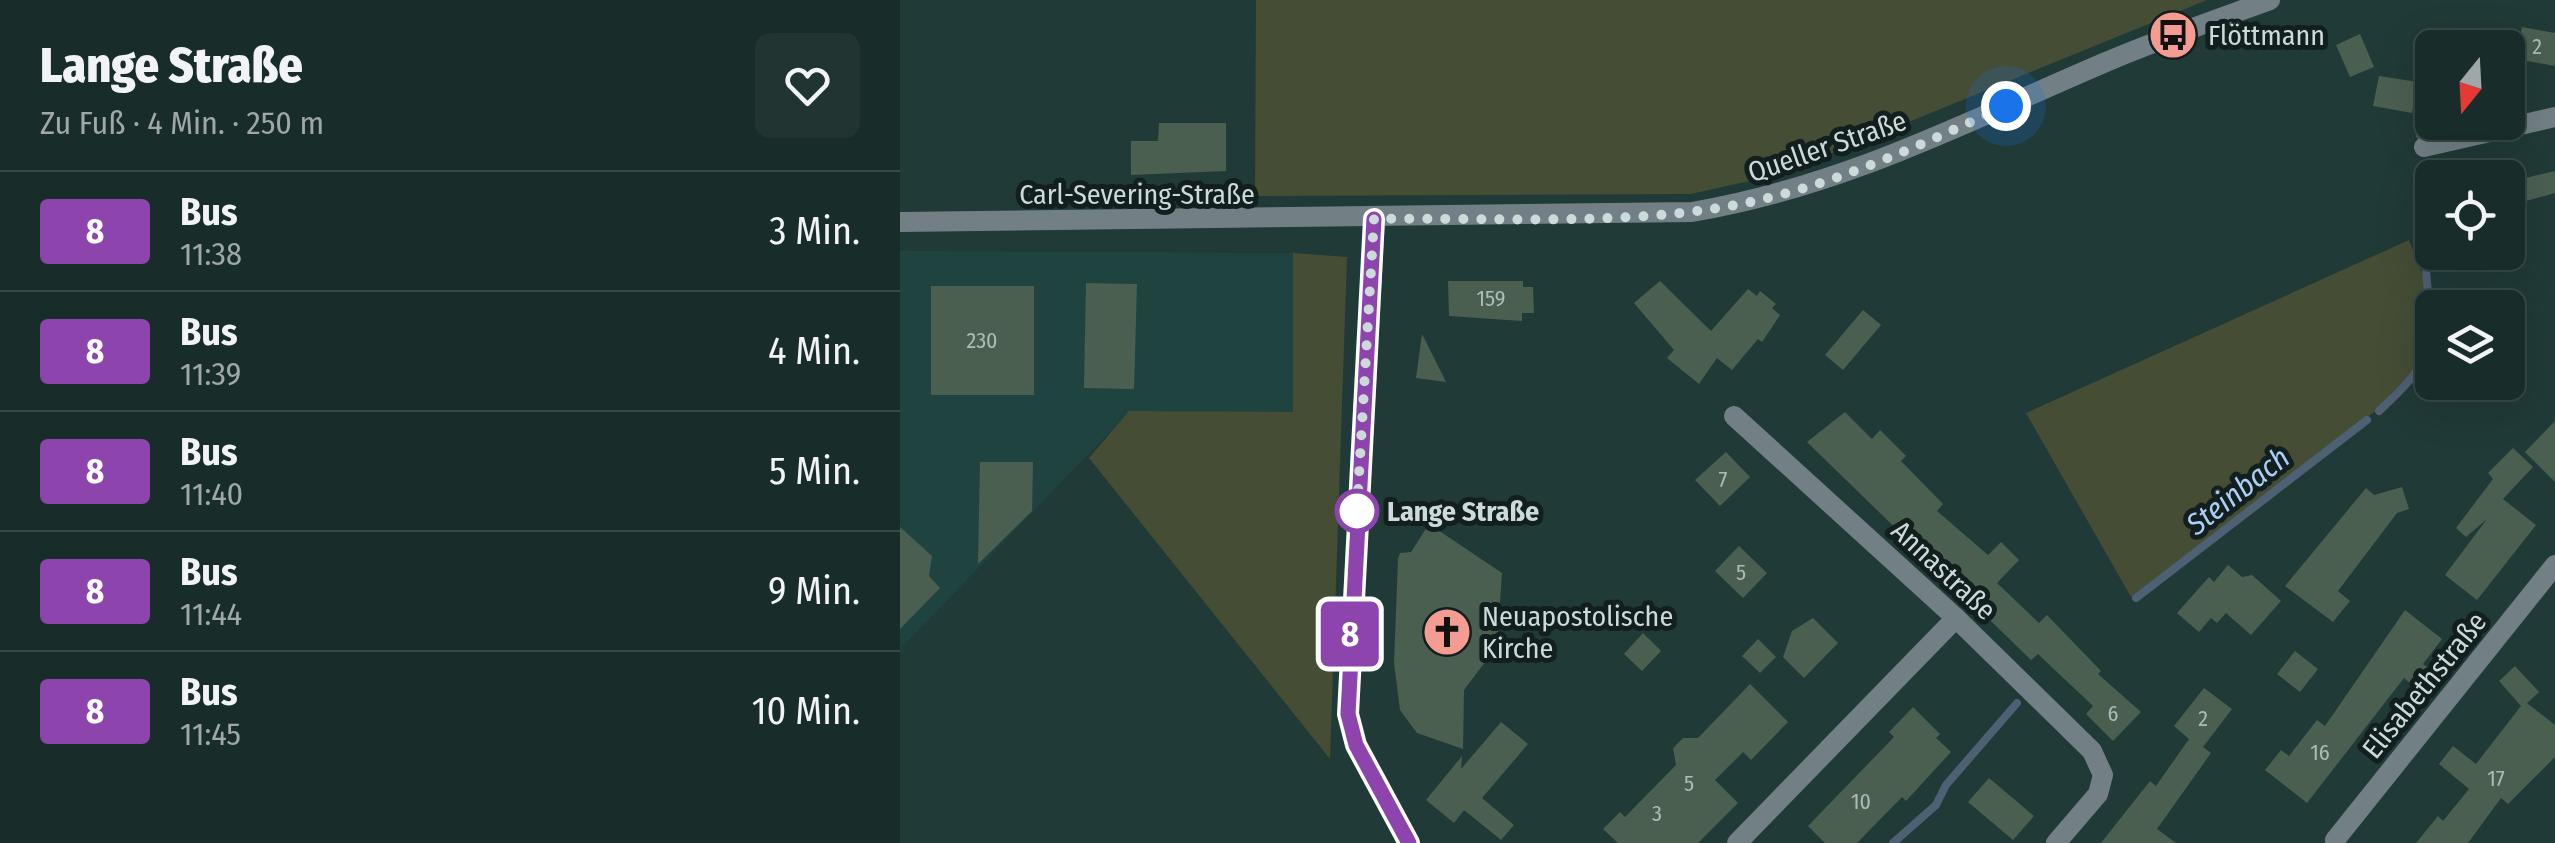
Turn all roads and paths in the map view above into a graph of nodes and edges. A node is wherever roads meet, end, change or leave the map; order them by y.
1 (2270, 0) edge
2 (2555, 117) edge
3 (2424, 147) dead end
4 (1374, 219) junction
5 (900, 222) edge
6 (1734, 416) dead end
7 (2555, 565) edge
8 (1956, 618) junction
9 (2335, 840) dead end
10 (1409, 843) edge
11 (1737, 843) edge
12 (2056, 843) edge

1 - 4 street, Queller Straße
2 - 3 street
4 - 5 street, Carl-Severing-Straße
4 - 10 street
6 - 8 street, Annastraße
7 - 9 street, Elisabethstraße
8 - 11 street
8 - 12 street, Annastraße

